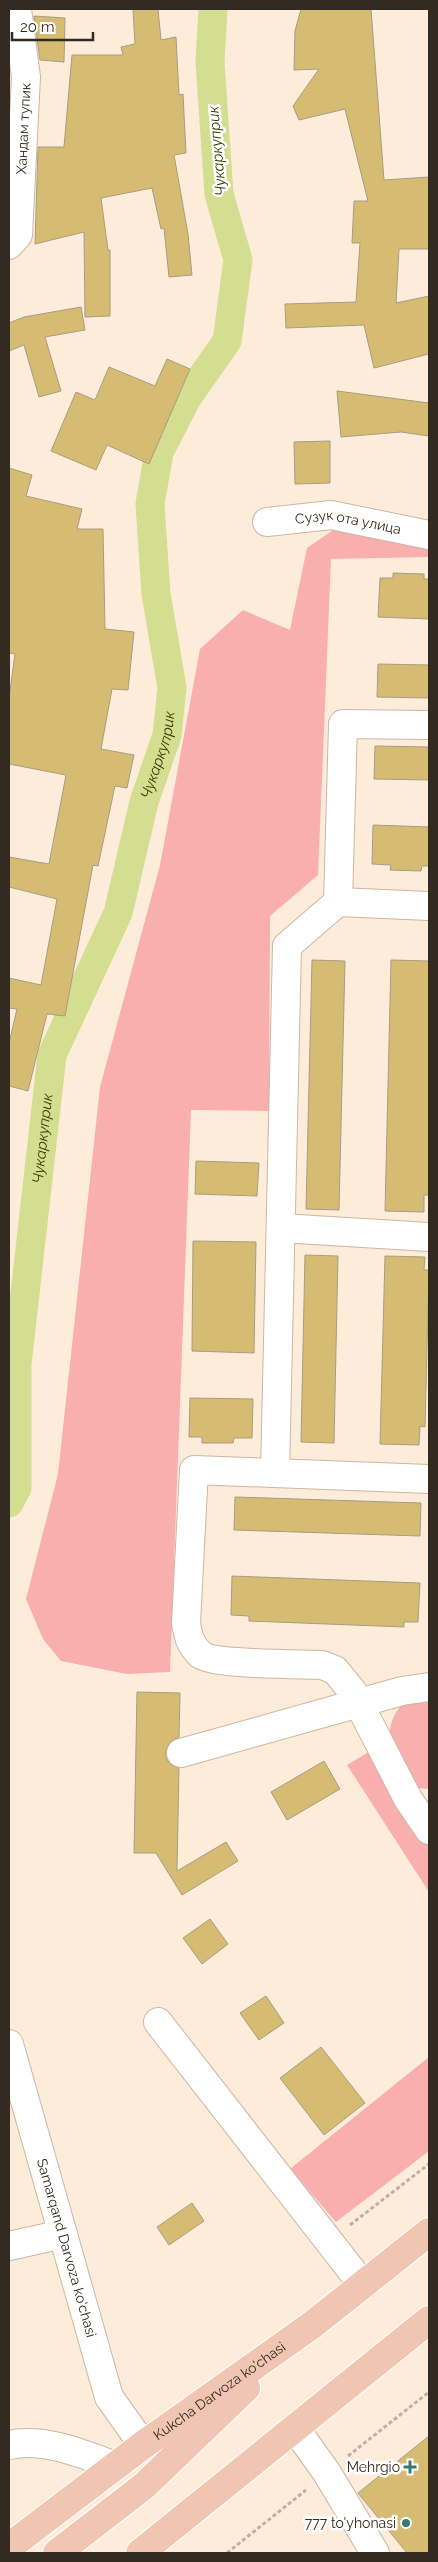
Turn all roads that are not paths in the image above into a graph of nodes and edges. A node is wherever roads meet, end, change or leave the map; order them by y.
1 (17, 9) edge
2 (9, 245) edge
3 (267, 522) dead end
4 (429, 535) edge
5 (429, 725) edge
6 (338, 902) junction
7 (429, 906) edge
8 (281, 1228) junction
9 (429, 1237) edge
10 (275, 1473) junction
11 (429, 1479) edge
12 (429, 1687) edge
13 (358, 1704) junction
14 (181, 1753) dead end
15 (429, 1830) edge
16 (158, 2022) dead end
17 (9, 2044) edge
18 (429, 2232) edge
19 (63, 2234) junction
20 (9, 2246) edge
21 (363, 2285) junction
22 (429, 2320) edge
23 (312, 2324) junction
24 (295, 2428) junction
25 (9, 2445) edge
26 (143, 2445) junction
27 (116, 2466) junction
28 (12, 2544) edge
29 (57, 2553) edge
30 (140, 2553) edge
31 (375, 2553) edge

1 - 2 street, Хандам тупик
3 - 4 street, Сузук ота улица
5 - 6 street
6 - 7 street
6 - 8 street
8 - 9 street
8 - 10 street
10 - 11 street
10 - 13 street
12 - 13 street
13 - 14 street
13 - 15 street
16 - 21 street
17 - 19 street, Samarqand Darvoza ko'chasi
18 - 21 main road, Kukcha Darvoza ko'chasi
19 - 20 street
19 - 26 street, Samarqand Darvoza ko'chasi
21 - 23 main road, Kukcha Darvoza ko'chasi
22 - 24 main road
23 - 26 main road, Kukcha Darvoza ko'chasi
23 - 29 main road
24 - 30 main road
24 - 31 street
25 - 27 street
26 - 27 main road, Kukcha Darvoza ko'chasi
27 - 28 main road, Kukcha Darvoza ko'chasi

